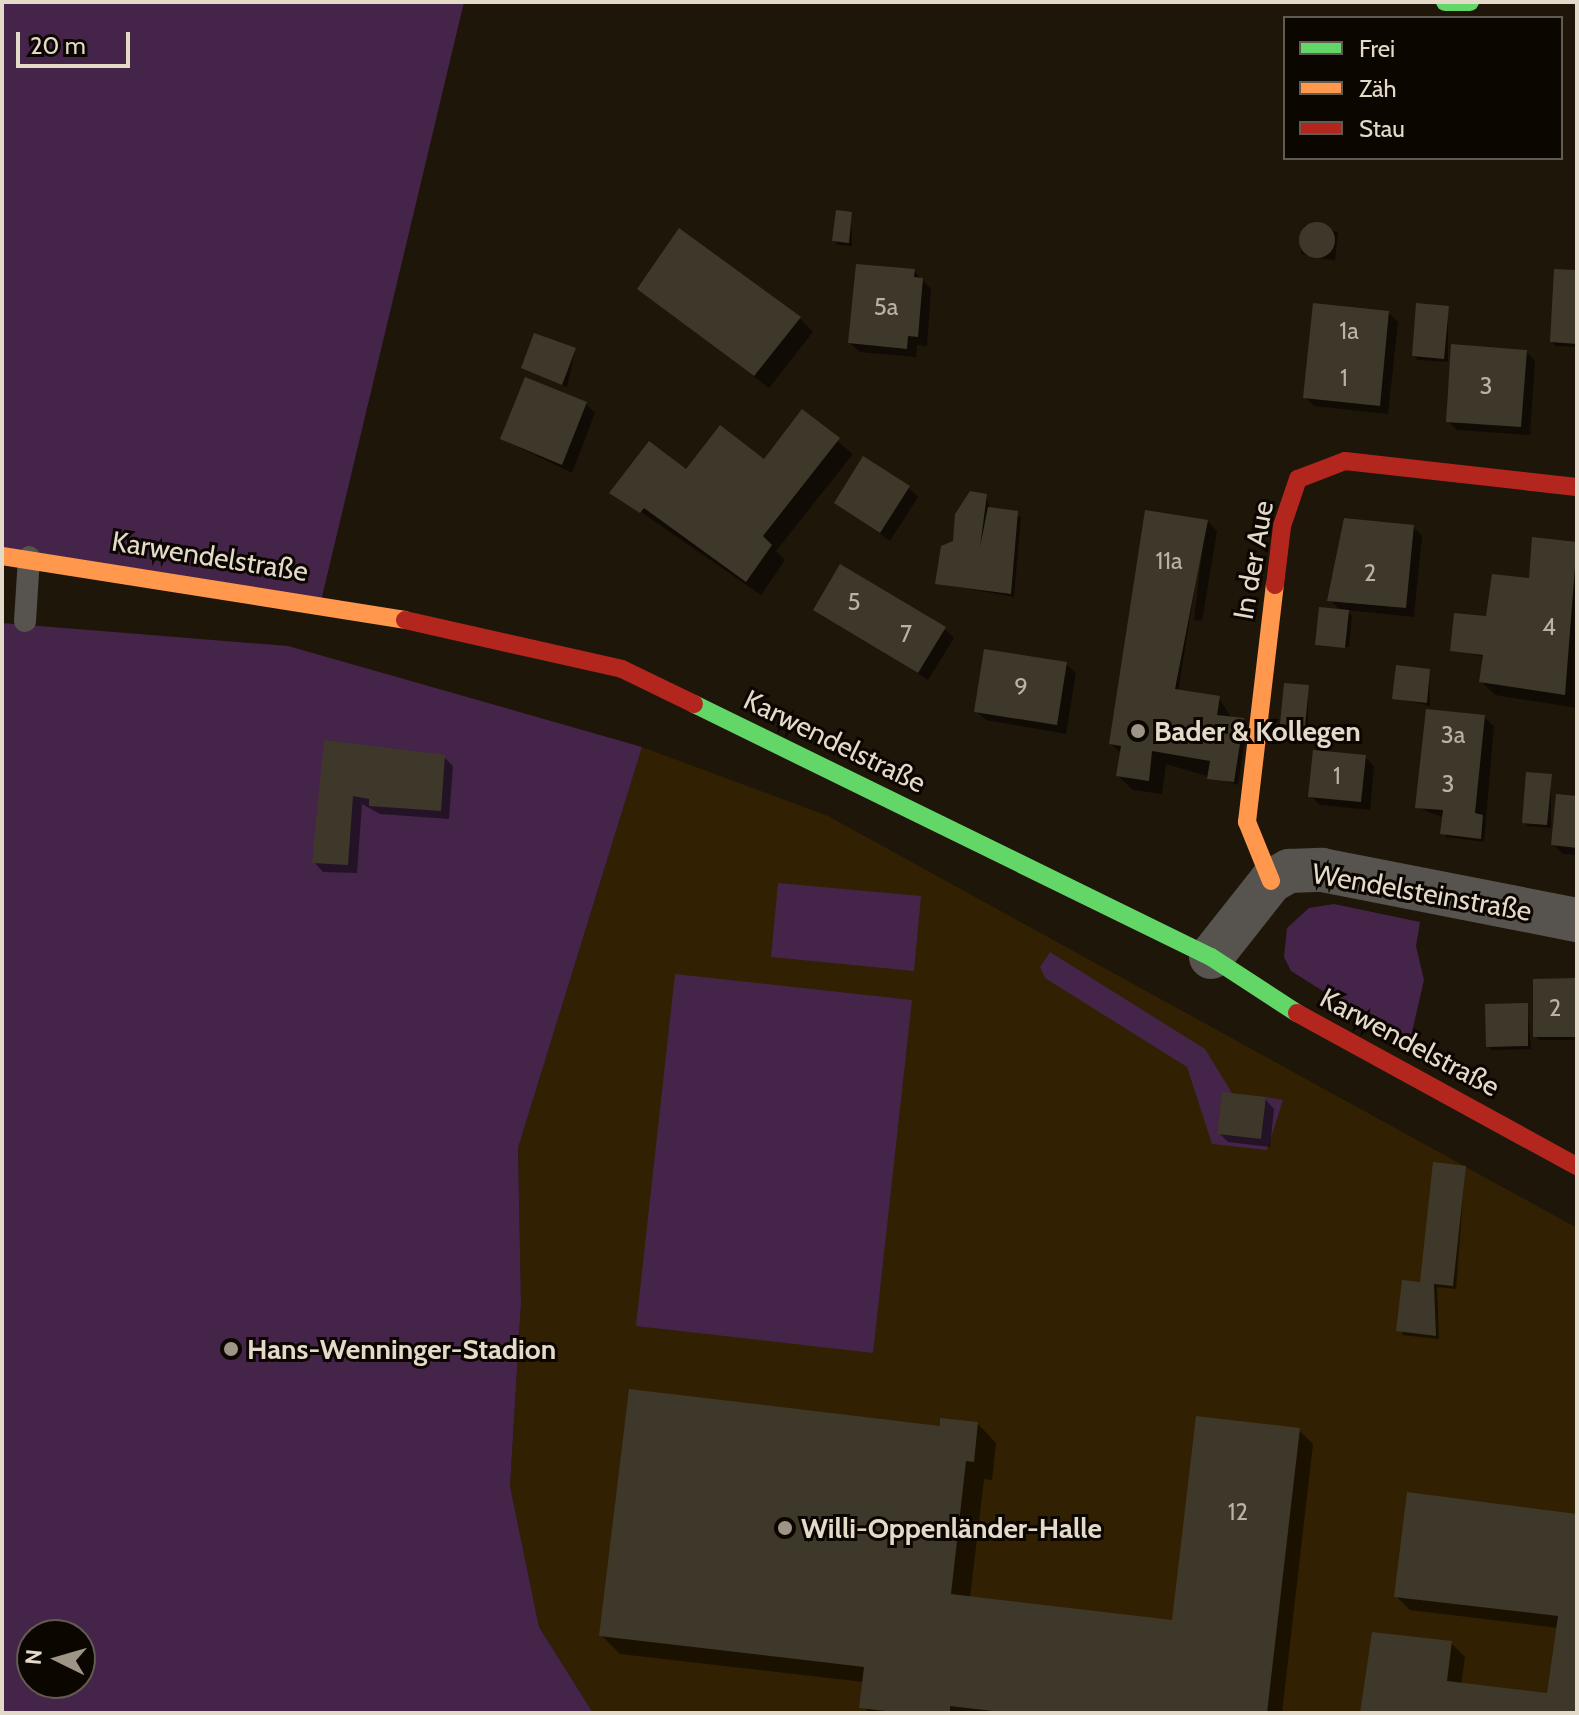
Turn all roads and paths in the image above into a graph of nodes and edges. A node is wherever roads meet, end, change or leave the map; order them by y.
1 (1445, 2) edge
2 (1470, 2) edge
3 (1577, 487) edge
4 (2, 556) edge
5 (29, 557) junction
6 (25, 621) dead end
7 (1271, 881) junction
8 (1577, 920) edge
9 (1211, 957) junction
10 (1577, 1166) edge

1 - 2 street
3 - 7 street, In der Aue
4 - 5 street, Karwendelstraße
5 - 6 lane
5 - 9 street, Karwendelstraße
7 - 8 street, Wendelsteinstraße
7 - 9 street, Wendelsteinstraße
9 - 10 street, Karwendelstraße

